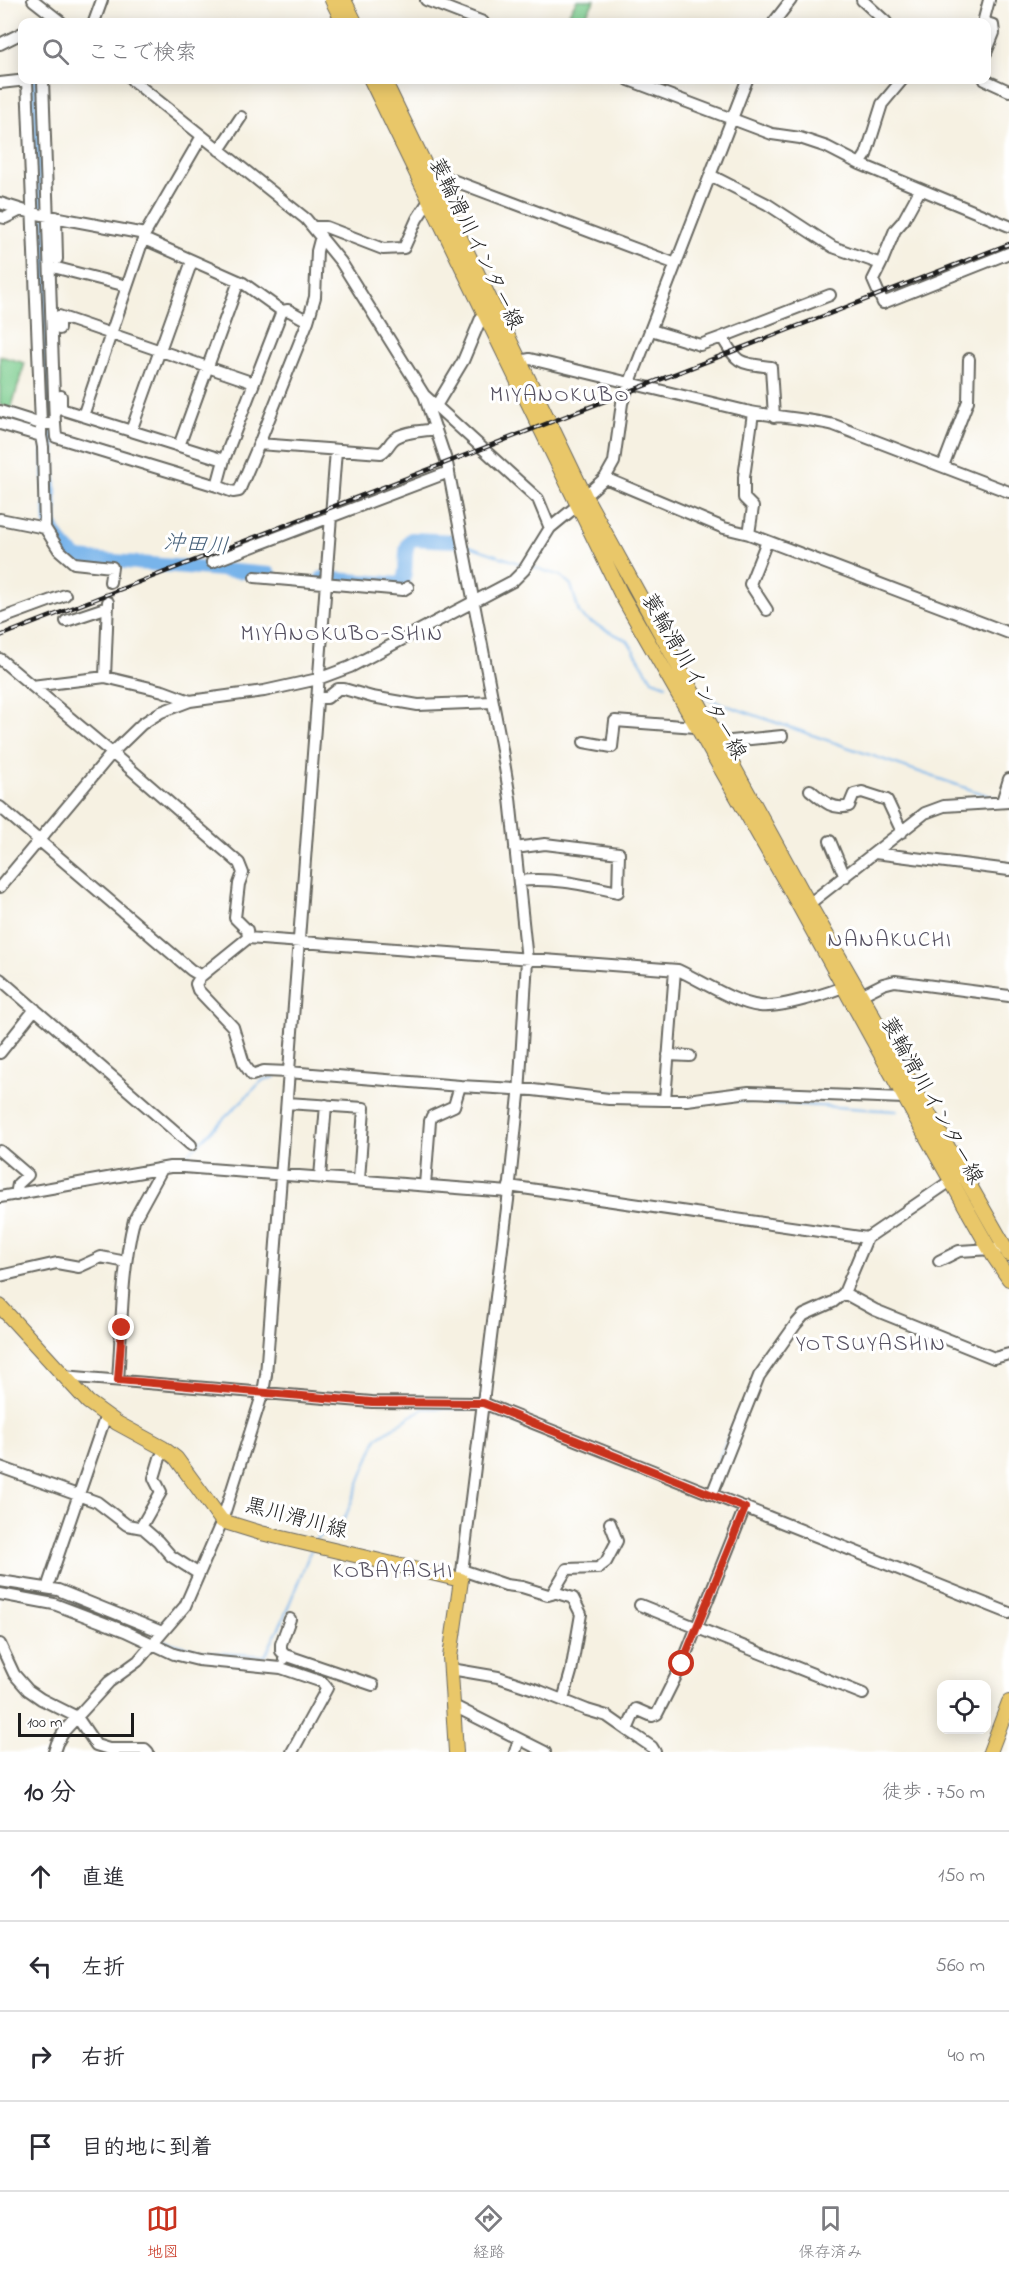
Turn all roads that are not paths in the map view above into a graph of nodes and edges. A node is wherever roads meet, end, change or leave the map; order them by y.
1 (33, 0) edge
2 (102, 0) edge
3 (332, 0) edge
4 (344, 0) edge
5 (426, 0) edge
6 (790, 0) edge
7 (862, 0) edge
8 (989, 0) edge
9 (56, 18) edge
10 (95, 18) edge
11 (341, 18) edge
12 (353, 18) edge
13 (473, 18) edge
14 (777, 18) edge
15 (882, 18) edge
16 (984, 18) edge
17 (991, 24) edge
18 (18, 35) edge
19 (991, 42) edge
20 (0, 44) edge
21 (18, 81) edge
22 (0, 83) edge
23 (991, 83) edge
24 (27, 84) edge
25 (43, 84) edge
26 (137, 84) edge
27 (373, 84) edge
28 (386, 84) edge
29 (638, 84) edge
30 (745, 84) edge
31 (899, 84) edge
32 (1009, 91) edge
33 (241, 117) dead end
34 (731, 120) junction
35 (202, 136) junction
36 (219, 150) junction
37 (860, 165) junction
38 (710, 175) junction
39 (920, 190) junction
40 (434, 195) junction
41 (0, 203) edge
42 (21, 210) junction
43 (43, 215) junction
44 (0, 217) edge
45 (1009, 226) edge
46 (313, 227) junction
47 (321, 236) junction
48 (145, 237) junction
49 (1009, 253) edge
50 (192, 261) junction
51 (676, 264) junction
52 (881, 264) junction
53 (57, 268) junction
54 (239, 281) junction
55 (127, 286) junction
56 (830, 295) dead end
57 (282, 311) junction
58 (484, 311) junction
59 (59, 316) junction
60 (308, 321) junction
61 (651, 330) junction
62 (111, 333) junction
63 (722, 338) junction
64 (159, 350) junction
65 (969, 359) dead end
66 (519, 361) junction
67 (208, 367) junction
68 (254, 383) junction
69 (631, 383) junction
70 (424, 395) junction
71 (436, 406) junction
72 (0, 411) edge
73 (753, 413) junction
74 (14, 416) junction
75 (83, 416) junction
76 (774, 417) junction
77 (41, 424) junction
78 (56, 424) junction
79 (5, 425) edge
80 (436, 429) junction
81 (131, 431) junction
82 (40, 436) junction
83 (259, 444) junction
84 (179, 446) junction
85 (336, 450) junction
86 (224, 460) junction
87 (943, 466) junction
88 (449, 471) junction
89 (605, 478) junction
90 (217, 486) junction
91 (1009, 492) edge
92 (581, 500) junction
93 (331, 517) junction
94 (0, 519) edge
95 (45, 528) junction
96 (550, 528) junction
97 (749, 534) junction
98 (767, 541) junction
99 (212, 562) dead end
100 (255, 577) dead end
101 (110, 582) dead end
102 (326, 583) junction
103 (408, 587) dead end
104 (65, 595) dead end
105 (474, 603) junction
106 (767, 609) dead end
107 (0, 619) edge
108 (66, 621) dead end
109 (1009, 633) edge
110 (0, 660) edge
111 (105, 677) junction
112 (318, 679) junction
113 (32, 686) junction
114 (317, 698) junction
115 (190, 701) junction
116 (493, 702) junction
117 (703, 725) junction
118 (783, 736) dead end
119 (585, 742) dead end
120 (721, 742) junction
121 (112, 753) junction
122 (1009, 779) edge
123 (810, 790) dead end
124 (1006, 802) edge
125 (2, 813) edge
126 (903, 832) junction
127 (40, 840) junction
128 (830, 841) dead end
129 (515, 848) junction
130 (875, 853) junction
131 (1009, 870) edge
132 (845, 877) junction
133 (519, 881) junction
134 (0, 887) edge
135 (809, 904) junction
136 (248, 938) junction
137 (299, 941) junction
138 (527, 960) junction
139 (675, 970) junction
140 (201, 976) junction
141 (0, 979) edge
142 (849, 985) junction
143 (861, 995) junction
144 (1009, 996) edge
145 (35, 1009) junction
146 (0, 1053) edge
147 (668, 1055) junction
148 (690, 1056) dead end
149 (288, 1072) junction
150 (460, 1086) junction
151 (519, 1089) junction
152 (904, 1098) junction
153 (664, 1100) junction
154 (286, 1103) junction
155 (326, 1106) junction
156 (190, 1145) dead end
157 (0, 1151) edge
158 (162, 1169) junction
159 (281, 1174) junction
160 (320, 1177) junction
161 (958, 1178) junction
162 (359, 1180) junction
163 (425, 1185) junction
164 (509, 1189) junction
165 (16, 1195) junction
166 (0, 1197) edge
167 (867, 1238) junction
168 (990, 1250) junction
169 (1008, 1250) edge
170 (939, 1261) dead end
171 (126, 1262) junction
172 (0, 1276) edge
173 (1009, 1279) edge
174 (844, 1293) junction
175 (3, 1313) edge
176 (1009, 1354) edge
177 (63, 1376) junction
178 (118, 1380) junction
179 (263, 1392) junction
180 (483, 1403) junction
181 (106, 1415) junction
182 (166, 1450) junction
183 (0, 1467) edge
184 (712, 1494) junction
185 (79, 1496) junction
186 (745, 1508) junction
187 (222, 1521) junction
188 (610, 1523) dead end
189 (141, 1527) junction
190 (199, 1574) junction
191 (461, 1575) junction
192 (0, 1581) edge
193 (50, 1582) dead end
194 (554, 1592) junction
195 (0, 1594) edge
196 (640, 1605) dead end
197 (1009, 1613) edge
198 (290, 1619) dead end
199 (697, 1628) junction
200 (162, 1632) junction
201 (152, 1642) junction
202 (0, 1644) edge
203 (285, 1654) junction
204 (281, 1668) junction
205 (451, 1669) junction
206 (373, 1685) dead end
207 (863, 1694) dead end
208 (563, 1700) junction
209 (1009, 1702) edge
210 (452, 1705) junction
211 (77, 1717) junction
212 (627, 1730) junction
213 (519, 1739) junction
214 (54, 1752) edge
215 (148, 1752) edge
216 (292, 1752) edge
217 (456, 1752) edge
218 (515, 1752) edge
219 (545, 1752) edge
220 (655, 1752) edge
221 (990, 1752) edge

1 - 9 street
2 - 10 street
3 - 11 main road
4 - 12 main road
5 - 13 street
6 - 14 street
7 - 15 street
8 - 16 street
17 - 19 street
18 - 20 street
21 - 22 street
23 - 32 street
24 - 43 street
25 - 43 street
26 - 35 street
27 - 40 main road, 蓑輪滑川インター線
28 - 40 main road, 蓑輪滑川インター線
29 - 34 street
30 - 34 street
31 - 37 street
33 - 36 street
34 - 37 street
34 - 38 street
35 - 36 street
35 - 48 street
36 - 46 street
37 - 39 street
38 - 51 street
38 - 52 street
39 - 45 street
39 - 52 street
40 - 46 street
40 - 51 street
40 - 58 main road, 蓑輪滑川インター線
40 - 66 main road, 蓑輪滑川インター線
41 - 42 street
42 - 43 street
42 - 44 street
43 - 48 street
43 - 53 street
43 - 77 street
43 - 78 street
46 - 47 street
47 - 60 street
47 - 70 street
48 - 50 street
48 - 55 street
49 - 52 street
50 - 54 street
50 - 64 street
51 - 61 street
53 - 55 street
53 - 59 street
54 - 57 street
54 - 67 street
55 - 62 street
56 - 63 street
57 - 60 street
57 - 68 street
58 - 71 street
58 - 92 main road, 蓑輪滑川インター線
59 - 62 street
59 - 75 street
60 - 83 street
61 - 63 street
61 - 69 street
62 - 64 street
62 - 75 street
63 - 76 street
64 - 67 street
64 - 81 street
65 - 87 street
66 - 69 street
66 - 92 main road, 蓑輪滑川インター線
67 - 68 street
67 - 84 street
68 - 86 street
69 - 73 street
69 - 89 street
70 - 71 street
70 - 80 street
71 - 96 street
72 - 74 street
73 - 76 street
73 - 97 street
74 - 77 street
74 - 79 street
75 - 81 street
76 - 87 street
77 - 78 street
77 - 82 street
78 - 90 street
79 - 82 street
80 - 85 street
80 - 88 street
81 - 84 street
82 - 95 street
83 - 85 street
83 - 90 street
84 - 86 street
85 - 93 street
86 - 90 street
87 - 91 street
88 - 93 street
88 - 105 street
89 - 92 street
89 - 97 street
92 - 96 street
92 - 117 main road, 蓑輪滑川インター線
93 - 99 street
93 - 102 street
94 - 95 street
95 - 101 street
96 - 105 street
97 - 98 street
98 - 106 street
98 - 109 street
100 - 102 street
102 - 103 street
102 - 112 street
104 - 107 street
105 - 112 street
105 - 116 street
108 - 111 street
110 - 113 street
111 - 113 street
111 - 115 street
112 - 114 street
112 - 115 street
113 - 121 street
114 - 116 street
114 - 137 street
115 - 121 street
116 - 129 street
117 - 119 street
117 - 120 main road, 蓑輪滑川インター線
117 - 142 main road, 蓑輪滑川インター線
118 - 120 street
120 - 135 main road, 蓑輪滑川インター線
121 - 127 street
121 - 136 street
122 - 124 street
123 - 126 street
124 - 126 street
125 - 127 street
126 - 130 street
127 - 134 street
127 - 140 street
128 - 132 street
129 - 133 street
129 - 133 street
130 - 131 street
130 - 132 street
132 - 135 street
133 - 138 street
135 - 142 main road, 蓑輪滑川インター線
136 - 137 street
136 - 140 street
137 - 138 street
137 - 149 street
138 - 139 street
138 - 151 street
139 - 142 street
139 - 147 street
140 - 149 street
141 - 145 street
142 - 143 main road, 蓑輪滑川インター線
142 - 152 main road, 蓑輪滑川インター線
143 - 144 street
143 - 161 main road, 蓑輪滑川インター線
145 - 146 street
145 - 156 street
147 - 148 street
147 - 153 street
149 - 150 street
149 - 154 street
150 - 151 street
150 - 163 street
151 - 153 street
151 - 164 street
152 - 153 street
152 - 161 main road, 蓑輪滑川インター線
154 - 155 street
154 - 159 street
155 - 160 street
155 - 162 street
157 - 165 street
158 - 159 street
158 - 165 street
158 - 171 street
159 - 160 street
159 - 179 street
160 - 162 street
161 - 167 street
161 - 168 main road, 蓑輪滑川インター線
161 - 169 main road, 蓑輪滑川インター線
162 - 163 street
163 - 164 street
164 - 167 street
164 - 180 street
165 - 166 street
167 - 174 street
168 - 169 street
168 - 170 street
168 - 173 main road, 蓑輪滑川インター線
171 - 172 street
171 - 178 street
174 - 176 street
174 - 184 street
175 - 177 main road, 黒川滑川線
177 - 178 street
177 - 181 main road, 黒川滑川線
178 - 179 street
179 - 180 street
179 - 187 street
180 - 184 street
180 - 191 street
181 - 182 main road, 黒川滑川線
181 - 185 street
182 - 187 main road, 黒川滑川線
182 - 189 street
183 - 185 street
184 - 186 street
185 - 189 street
185 - 193 street
186 - 197 street
186 - 199 street
187 - 190 street
187 - 191 main road, 黒川滑川線
188 - 194 street
189 - 190 street
190 - 200 street
191 - 194 street
191 - 205 main road
192 - 200 street
194 - 208 street
195 - 201 street
196 - 199 street
198 - 203 street
199 - 207 street
199 - 212 street
200 - 201 street
201 - 204 street
201 - 211 street
202 - 211 street
203 - 204 street
203 - 206 street
204 - 216 street
205 - 208 street
205 - 210 main road
208 - 212 street
209 - 221 main road
210 - 213 street
210 - 217 main road
211 - 214 street
211 - 215 street
212 - 220 street
213 - 218 street
213 - 219 street

